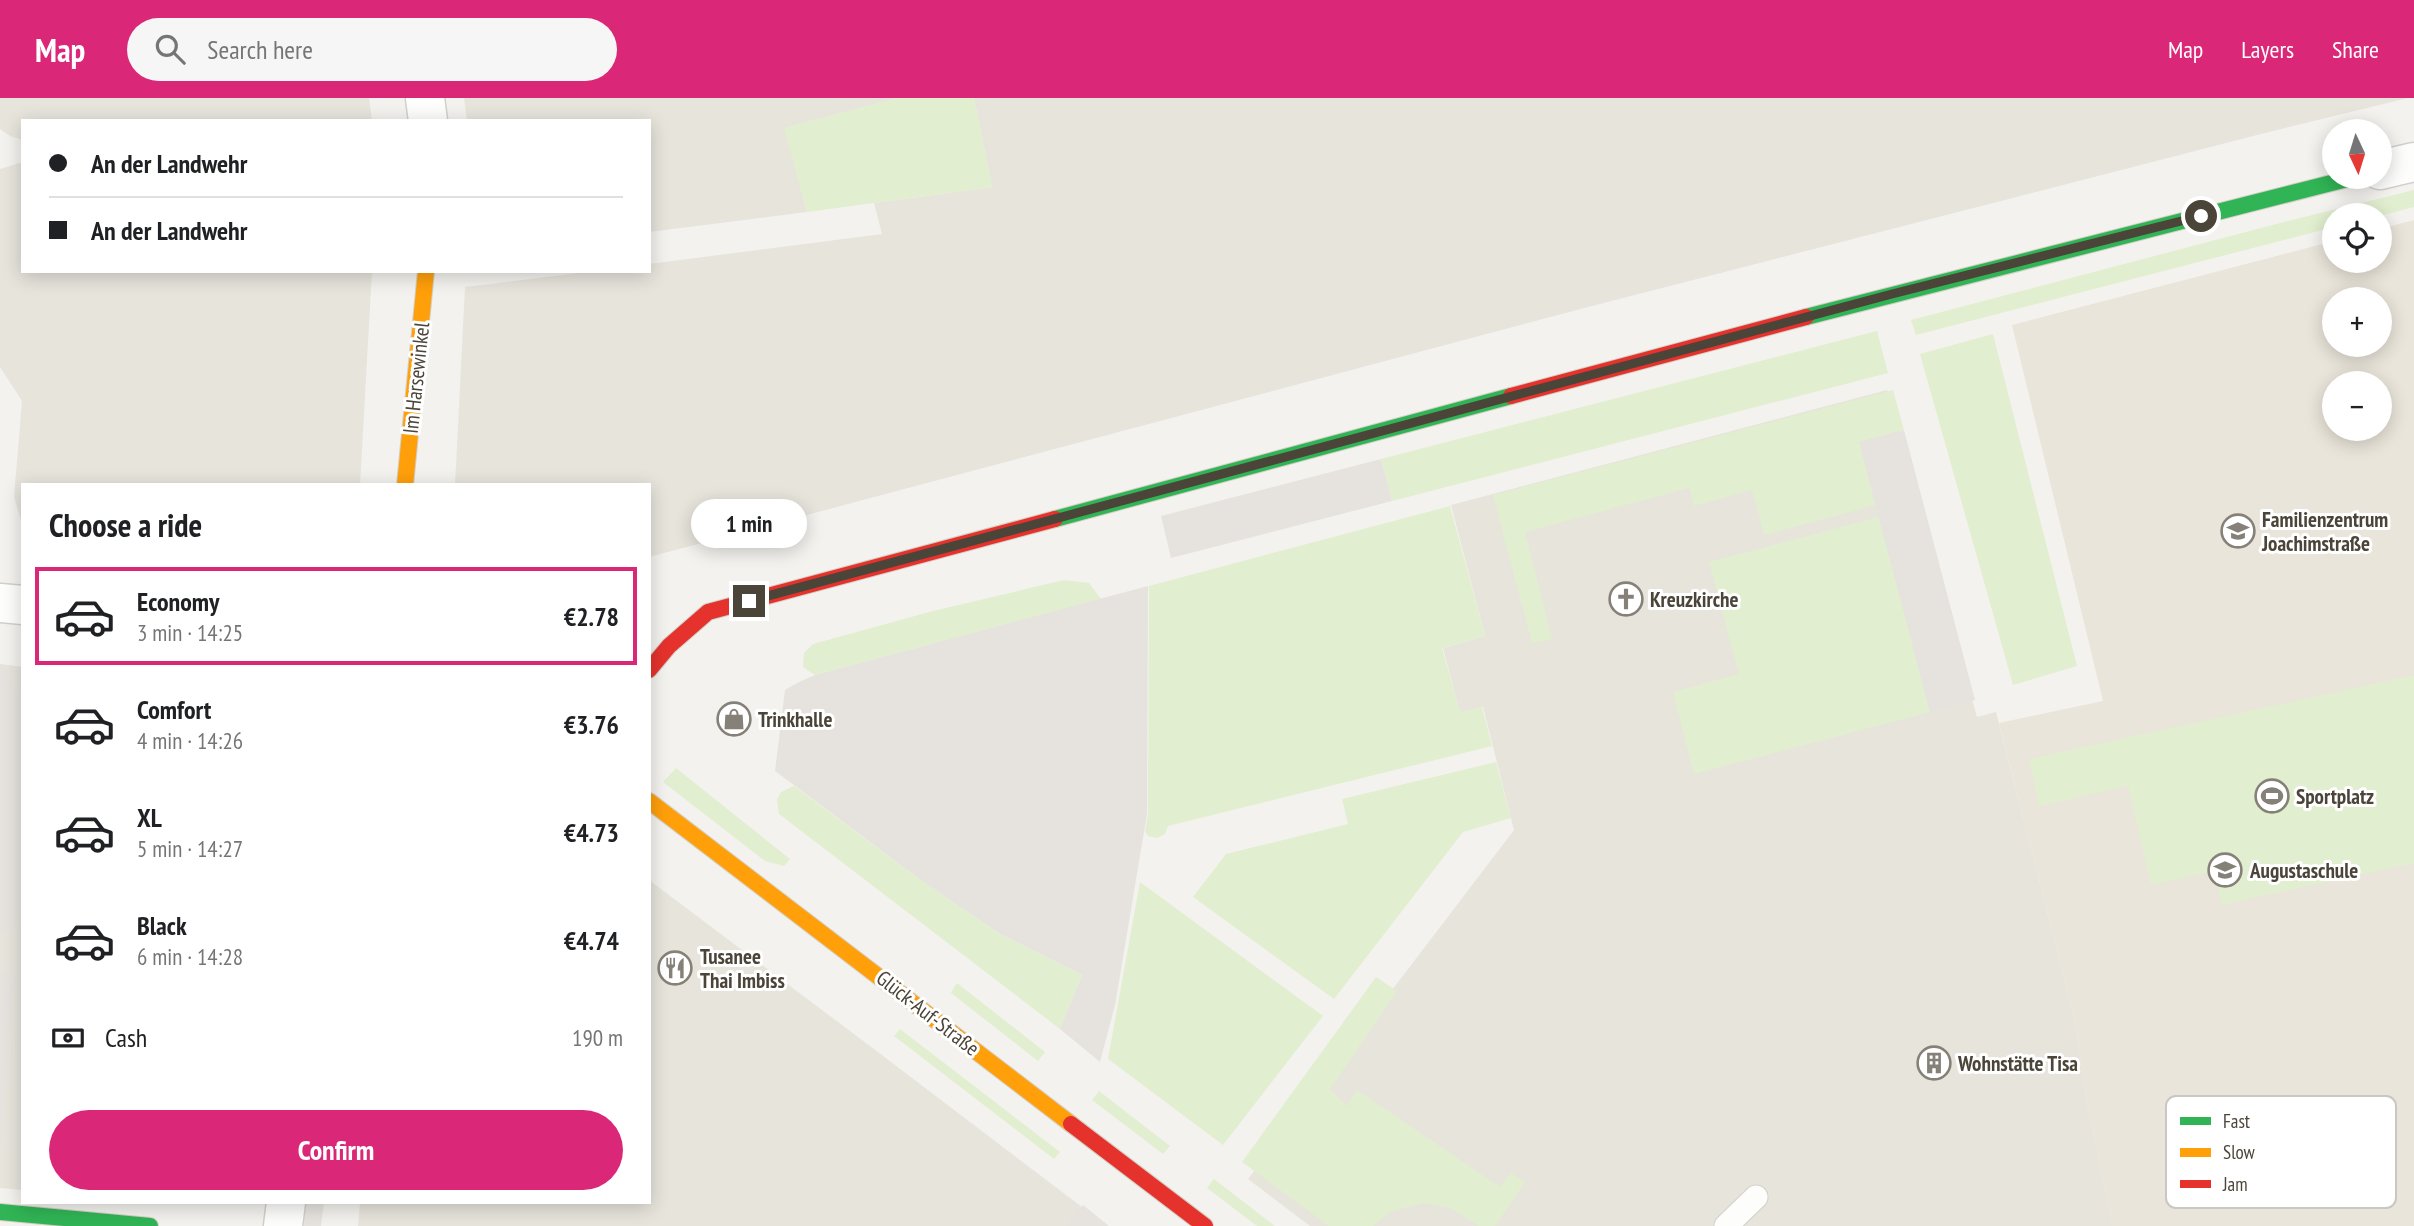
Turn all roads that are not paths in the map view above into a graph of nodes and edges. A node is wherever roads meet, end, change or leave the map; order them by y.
1 (425, 98) edge
2 (428, 119) edge
3 (2414, 162) edge
4 (2392, 167) edge
5 (2322, 185) edge
6 (426, 273) edge
7 (405, 483) edge
8 (0, 603) edge
9 (21, 606) edge
10 (651, 668) edge
11 (651, 803) edge
12 (1756, 1197) dead end
13 (286, 1204) edge
14 (0, 1212) edge
15 (150, 1226) edge
16 (283, 1226) edge
17 (1205, 1226) edge
18 (1726, 1226) edge

1 - 2 street
3 - 4 street
5 - 10 street
6 - 7 street, Im Harsewinkel
8 - 9 street
11 - 17 street, Glück-Auf-Straße
12 - 18 lane
13 - 16 street
14 - 15 street

